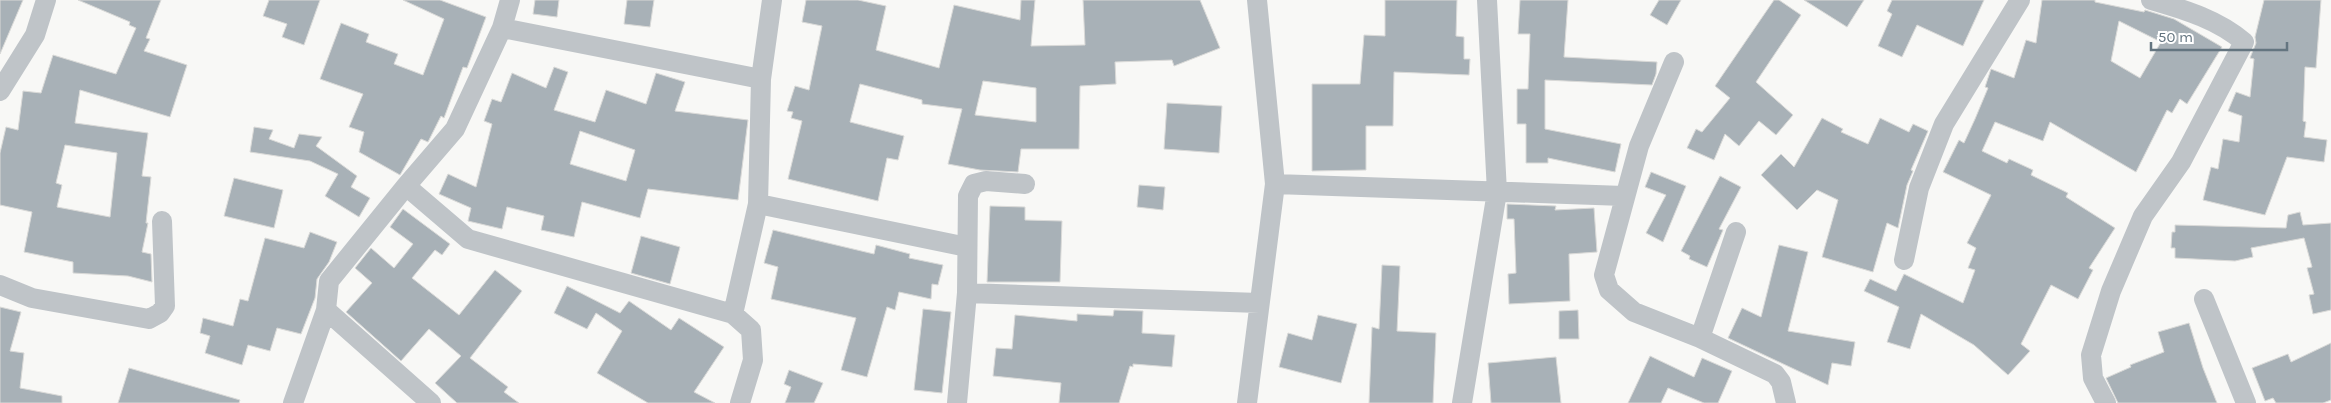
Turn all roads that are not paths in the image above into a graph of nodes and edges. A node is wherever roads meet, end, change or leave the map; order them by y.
1 (46, 0) edge
2 (510, 0) edge
3 (772, 0) edge
4 (1257, 0) edge
5 (1487, 0) edge
6 (2020, 0) edge
7 (2151, 0) edge
8 (502, 28) junction
9 (1674, 62) dead end
10 (761, 79) junction
11 (0, 90) edge
12 (1025, 184) dead end
13 (1275, 184) junction
14 (406, 186) junction
15 (1497, 192) junction
16 (1624, 196) junction
17 (758, 204) junction
18 (162, 221) dead end
19 (1736, 232) dead end
20 (967, 247) junction
21 (1904, 260) dead end
22 (0, 285) edge
23 (967, 293) junction
24 (2204, 298) dead end
25 (1259, 303) junction
26 (326, 310) junction
27 (733, 314) junction
28 (1700, 338) junction
29 (294, 403) edge
30 (432, 403) edge
31 (740, 403) edge
32 (957, 403) edge
33 (1247, 403) edge
34 (1462, 403) edge
35 (1786, 403) edge
36 (2106, 403) edge
37 (2246, 403) edge

1 - 11 street
2 - 8 street
3 - 10 street
4 - 13 street
5 - 15 street
6 - 21 street
7 - 36 street
8 - 10 street
8 - 14 street
9 - 16 street
10 - 17 street
12 - 20 street
13 - 15 street
13 - 25 street
14 - 26 street
14 - 27 street
15 - 16 street
15 - 34 street
16 - 28 street
17 - 20 street
17 - 27 street
18 - 22 street
19 - 28 street
20 - 23 street
23 - 25 street
23 - 32 street
24 - 37 street
25 - 33 street
26 - 29 street
26 - 30 street
27 - 31 street
28 - 35 street

